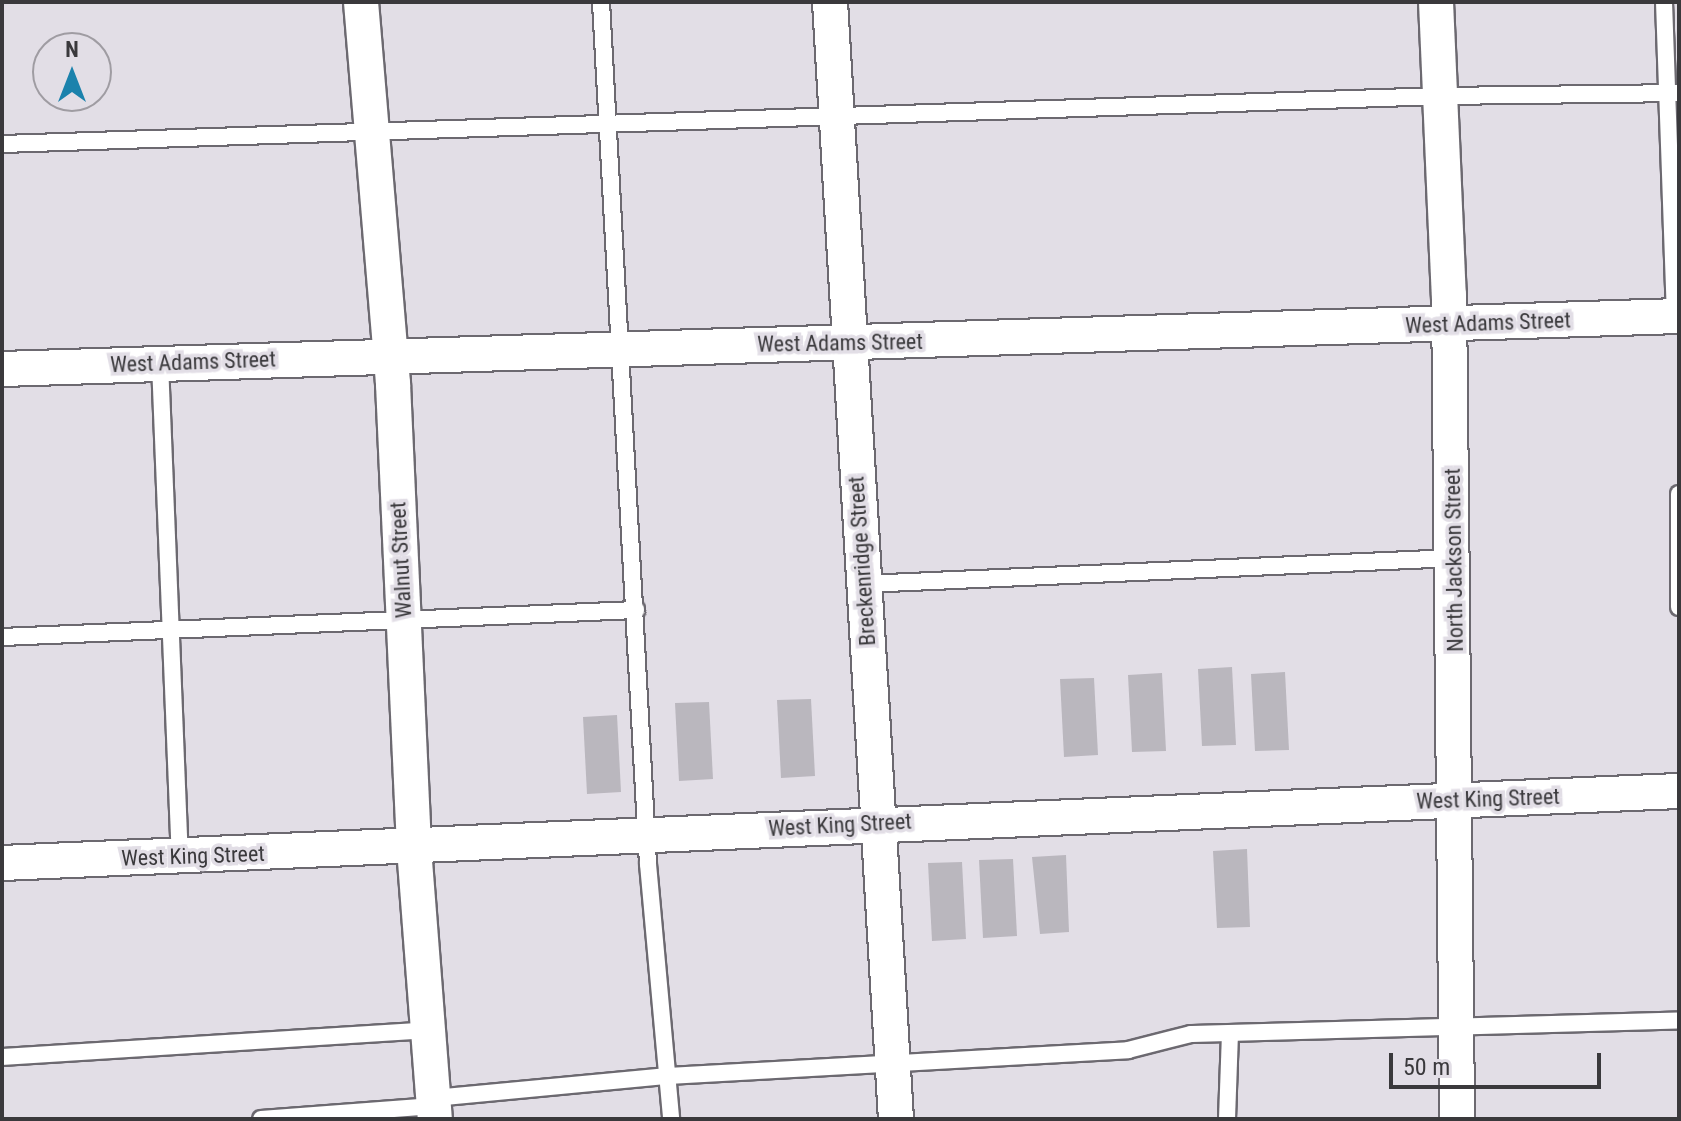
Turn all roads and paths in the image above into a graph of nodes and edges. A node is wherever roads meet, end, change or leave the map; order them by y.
1 (361, 2) edge
2 (601, 2) edge
3 (830, 2) edge
4 (1436, 2) edge
5 (1664, 2) edge
6 (1672, 93) edge
7 (1439, 96) junction
8 (836, 120) junction
9 (608, 127) junction
10 (370, 133) junction
11 (2, 144) edge
12 (1677, 316) edge
13 (1450, 325) junction
14 (848, 343) junction
15 (621, 347) junction
16 (391, 355) junction
17 (160, 363) junction
18 (2, 369) edge
19 (1679, 494) edge
20 (1678, 530) edge
21 (1454, 558) junction
22 (864, 584) junction
23 (1679, 607) edge
24 (636, 610) junction
25 (404, 621) junction
26 (171, 629) junction
27 (2, 637) edge
28 (1679, 791) edge
29 (1455, 800) junction
30 (879, 822) junction
31 (646, 835) junction
32 (414, 848) junction
33 (180, 856) junction
34 (2, 863) edge
35 (1679, 1020) edge
36 (1457, 1028) junction
37 (429, 1030) junction
38 (1230, 1035) junction
39 (2, 1057) edge
40 (892, 1061) junction
41 (668, 1076) junction
42 (434, 1108) edge
43 (261, 1119) edge
44 (671, 1119) edge
45 (896, 1119) edge
46 (1227, 1119) edge
47 (1457, 1119) edge

1 - 10 street, Walnut Street
2 - 9 lane
3 - 8 street, Breckenridge Street
4 - 7 street, North Jackson Street
5 - 6 lane
6 - 7 lane
6 - 12 lane
7 - 8 lane
7 - 13 street, North Jackson Street
8 - 9 lane
8 - 14 street, Breckenridge Street
9 - 10 lane
9 - 15 lane
10 - 11 lane
10 - 16 street, Walnut Street
12 - 13 street, West Adams Street
13 - 14 street, West Adams Street
13 - 21 street, North Jackson Street
14 - 15 street, West Adams Street
14 - 22 street, Breckenridge Street
15 - 16 street, West Adams Street
15 - 24 lane
16 - 17 street, West Adams Street
16 - 25 street, Walnut Street
17 - 18 street, West Adams Street
17 - 26 lane
19 - 20 lane
20 - 23 lane
21 - 22 lane
21 - 29 street, North Jackson Street
22 - 30 street, Breckenridge Street
24 - 25 lane
24 - 31 lane
25 - 26 lane
25 - 32 street, Walnut Street
26 - 27 lane
26 - 33 lane
28 - 29 street, West King Street
29 - 30 street, West King Street
29 - 36 street, North Jackson Street
30 - 31 street, West King Street
30 - 40 street, Breckenridge Street
31 - 32 street, West King Street
31 - 41 lane
32 - 33 street, West King Street
32 - 37 street, Walnut Street
33 - 34 street, West King Street
35 - 36 lane
36 - 38 lane
36 - 47 street, North Jackson Street
37 - 39 lane
37 - 42 street, Walnut Street
38 - 40 lane
38 - 46 lane
40 - 41 lane
40 - 45 street, Breckenridge Street
41 - 42 lane
41 - 44 lane
42 - 43 lane

